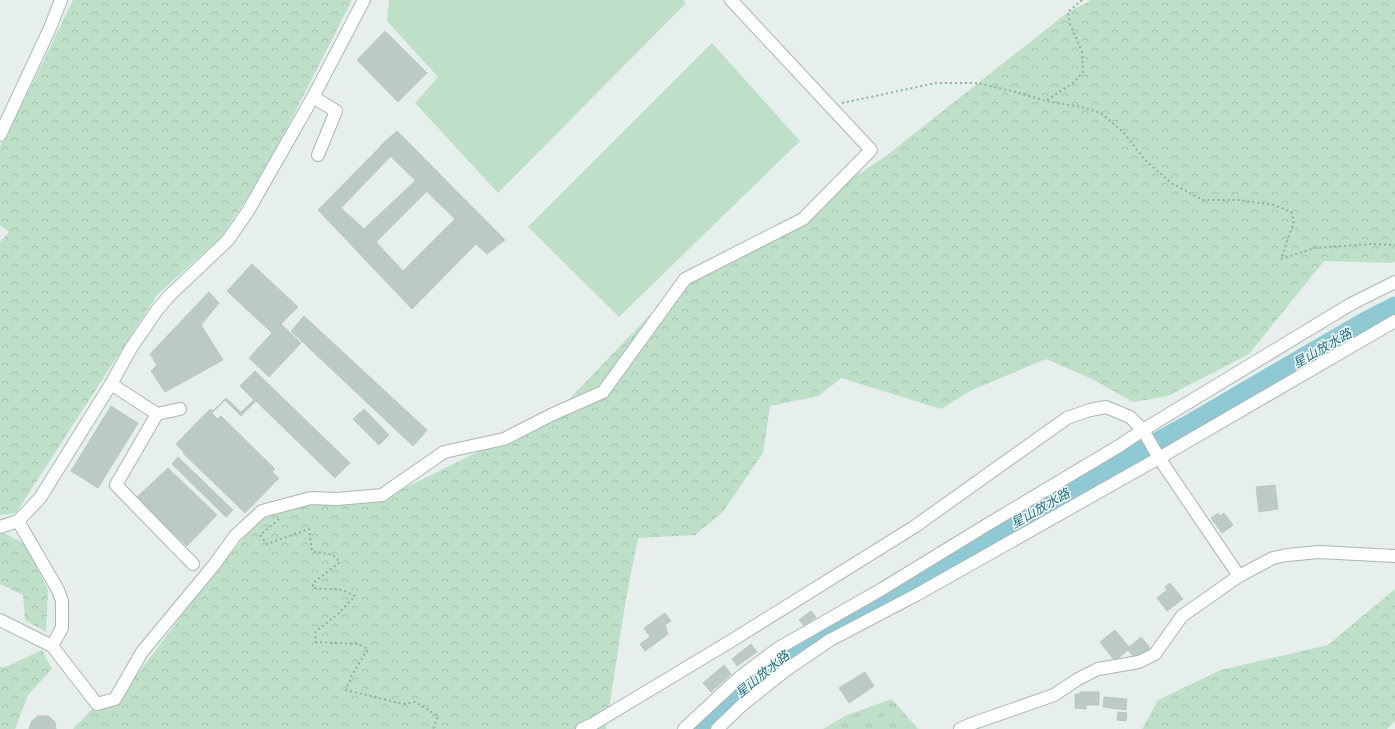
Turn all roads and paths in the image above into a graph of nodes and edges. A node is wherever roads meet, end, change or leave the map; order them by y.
1 (61, 0) edge
2 (364, 0) edge
3 (731, 0) edge
4 (1082, 0) edge
5 (313, 97) junction
6 (1046, 100) junction
7 (841, 103) dead end
8 (0, 135) edge
9 (318, 155) dead end
10 (1395, 245) edge
11 (1395, 282) edge
12 (1395, 321) edge
13 (111, 384) junction
14 (180, 409) dead end
15 (157, 414) junction
16 (1142, 430) junction
17 (1159, 458) junction
18 (283, 515) dead end
19 (18, 521) junction
20 (0, 527) edge
21 (1395, 556) edge
22 (192, 564) dead end
23 (1239, 576) junction
24 (0, 620) edge
25 (52, 646) junction
26 (433, 729) edge
27 (582, 729) edge
28 (684, 729) edge
29 (717, 729) edge
30 (960, 729) edge

1 - 8 street
2 - 5 street
3 - 25 street
4 - 6 path
5 - 9 street
5 - 13 street
6 - 7 path
6 - 10 path
11 - 16 street
12 - 17 street
13 - 15 street
13 - 19 street
14 - 15 street
15 - 22 street
16 - 17 street
16 - 27 street
16 - 28 street
17 - 23 street
17 - 29 street
18 - 26 path
19 - 20 street
19 - 25 street
21 - 23 street
23 - 30 street
24 - 25 street

